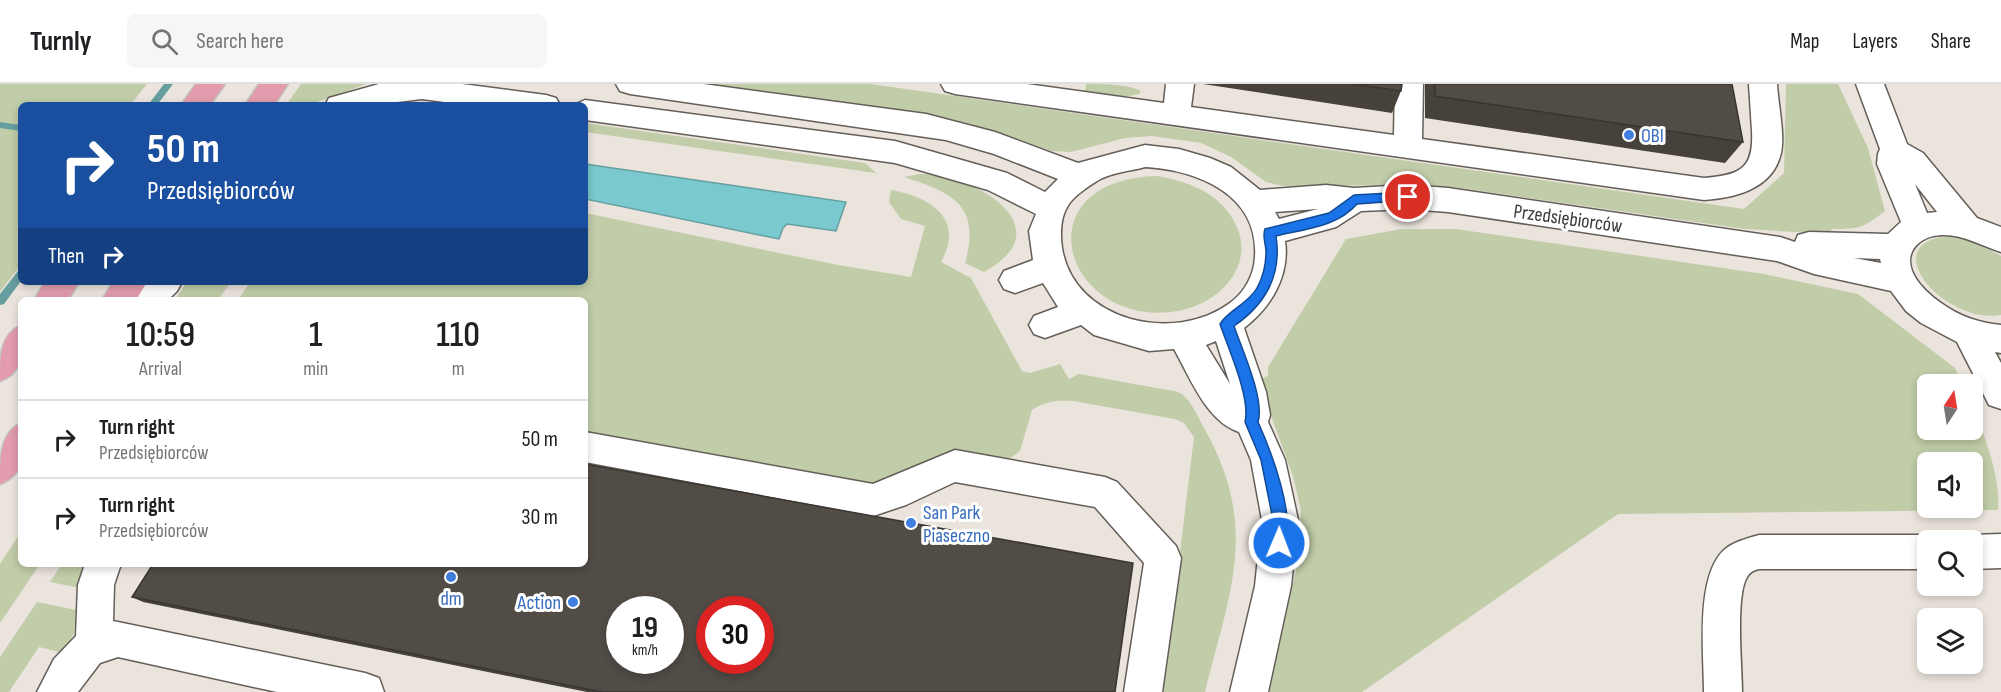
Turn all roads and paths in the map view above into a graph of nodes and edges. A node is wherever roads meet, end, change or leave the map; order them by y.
1 (211, 84) edge
2 (274, 84) edge
3 (630, 84) edge
4 (955, 84) edge
5 (1180, 84) edge
6 (1409, 84) edge
7 (1763, 84) edge
8 (1870, 84) edge
9 (197, 102) edge
10 (261, 102) edge
11 (349, 102) edge
12 (523, 102) edge
13 (588, 110) edge
14 (1176, 114) junction
15 (1408, 147) junction
16 (1896, 151) junction
17 (1079, 176) junction
18 (1354, 200) junction
19 (1253, 202) junction
20 (1051, 208) junction
21 (1967, 227) junction
22 (1270, 232) junction
23 (1908, 237) junction
24 (2001, 240) edge
25 (1780, 249) junction
26 (1048, 268) junction
27 (1016, 280) dead end
28 (1901, 280) junction
29 (163, 285) edge
30 (150, 297) edge
31 (1084, 311) junction
32 (1227, 324) junction
33 (1045, 325) dead end
34 (1970, 333) junction
35 (1184, 336) junction
36 (2001, 339) edge
37 (18, 343) edge
38 (0, 367) edge
39 (2001, 396) edge
40 (1251, 422) junction
41 (18, 442) edge
42 (588, 448) edge
43 (0, 468) edge
44 (2001, 551) edge
45 (1917, 552) edge
46 (1983, 552) edge
47 (102, 567) edge
48 (94, 644) junction
49 (56, 692) edge
50 (365, 692) edge
51 (1143, 692) edge
52 (1249, 692) edge
53 (1723, 692) edge

1 - 9 main road
2 - 10 main road
3 - 17 street
4 - 14 street
5 - 14 street
6 - 15 street
7 - 15 street
8 - 16 street
11 - 12 street
13 - 20 street
14 - 15 street
16 - 21 street
16 - 23 street
17 - 19 street
17 - 20 street
18 - 19 street, Przedsiębiorców
18 - 22 street
18 - 25 street, Przedsiębiorców
19 - 22 street
20 - 26 street
21 - 23 street, Przedsiębiorców
21 - 24 street, Przedsiębiorców
22 - 32 street
23 - 25 street, Przedsiębiorców
23 - 28 street
25 - 28 street, Przedsiębiorców
26 - 27 street
26 - 31 street
28 - 34 street
29 - 30 street
31 - 33 street
31 - 35 street
32 - 35 street
32 - 40 street
34 - 36 street
34 - 39 street
35 - 40 street
37 - 38 main road
40 - 52 street
41 - 43 main road
42 - 51 street
44 - 46 street
45 - 53 street
47 - 48 street
48 - 49 street
48 - 50 street

